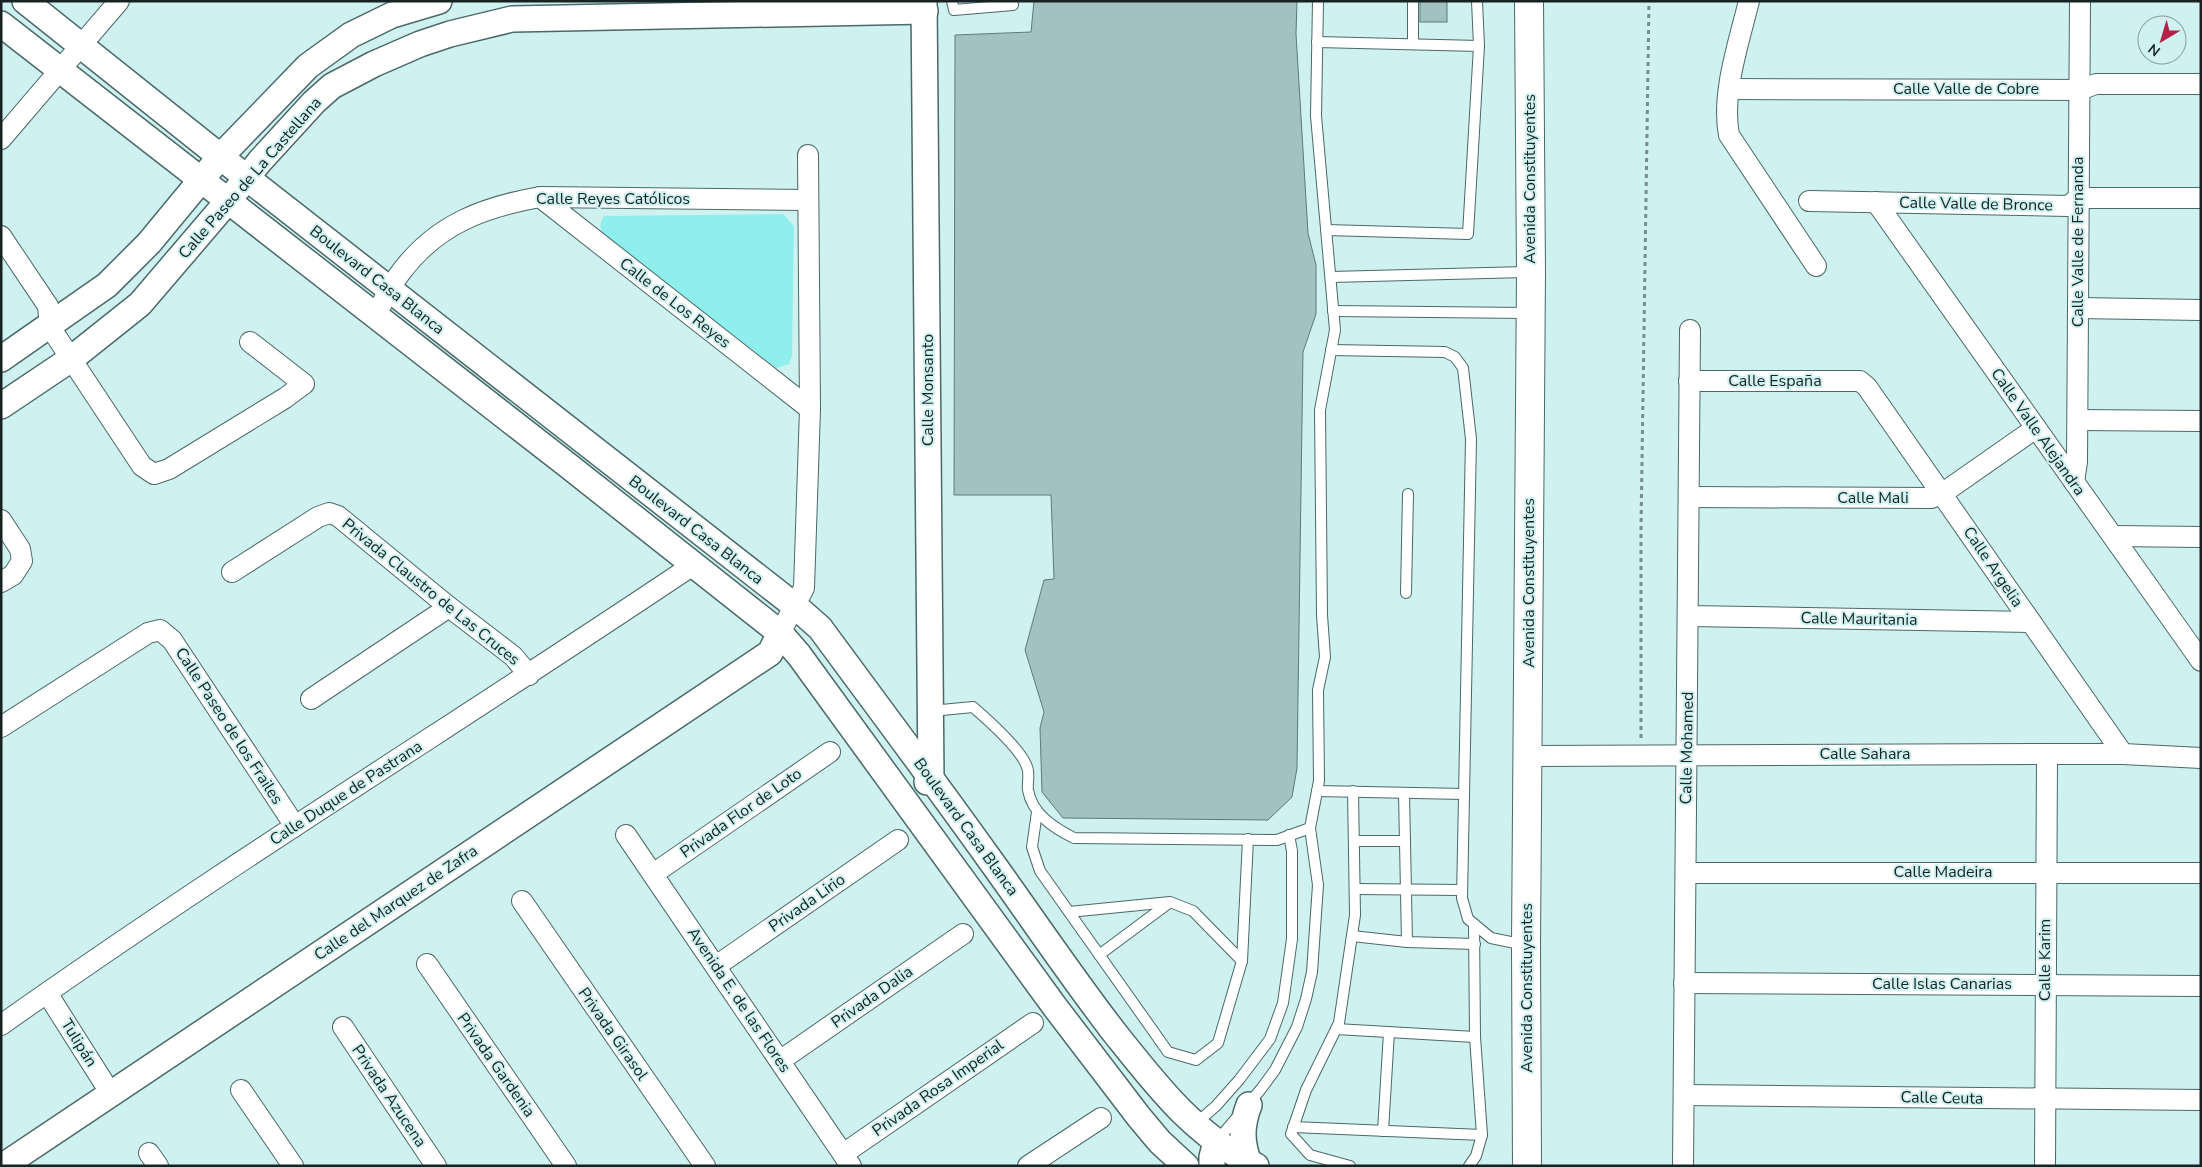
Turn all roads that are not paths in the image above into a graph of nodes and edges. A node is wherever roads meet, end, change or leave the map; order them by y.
1 (25, 1) edge
2 (118, 1) edge
3 (439, 1) edge
4 (952, 1) edge
5 (1012, 1) edge
6 (1318, 1) edge
7 (1413, 1) edge
8 (1477, 1) edge
9 (1529, 1) edge
10 (1749, 1) edge
11 (2080, 1) edge
12 (924, 6) edge
13 (1, 24) edge
14 (1317, 42) junction
15 (1413, 44) junction
16 (1480, 46) junction
17 (81, 47) junction
18 (61, 71) junction
19 (2201, 84) edge
20 (1730, 88) junction
21 (2079, 90) junction
22 (1, 139) edge
23 (808, 155) dead end
24 (220, 157) junction
25 (247, 178) junction
26 (200, 179) junction
27 (540, 197) junction
28 (2078, 198) junction
29 (2201, 198) edge
30 (808, 200) junction
31 (228, 201) junction
32 (1809, 201) dead end
33 (1876, 202) junction
34 (1326, 230) junction
35 (1, 236) edge
36 (1816, 266) dead end
37 (1531, 272) junction
38 (1331, 277) junction
39 (390, 291) junction
40 (2078, 308) junction
41 (2201, 310) edge
42 (1334, 311) junction
43 (1530, 313) junction
44 (375, 315) junction
45 (50, 326) junction
46 (1690, 330) dead end
47 (250, 342) dead end
48 (1331, 350) junction
49 (1, 359) edge
50 (71, 359) junction
51 (1689, 381) junction
52 (1860, 382) joint
53 (1, 406) edge
54 (810, 409) junction
55 (2078, 420) junction
56 (2201, 421) edge
57 (2036, 428) junction
58 (2074, 482) junction
59 (1943, 493) junction
60 (1408, 494) dead end
61 (1689, 496) junction
62 (660, 502) junction
63 (1, 520) edge
64 (642, 524) junction
65 (2113, 536) junction
66 (2201, 537) edge
67 (694, 565) junction
68 (232, 572) dead end
69 (1, 582) edge
70 (1406, 593) dead end
71 (795, 606) junction
72 (449, 607) junction
73 (1688, 616) junction
74 (2031, 622) junction
75 (780, 633) junction
76 (2197, 652) edge
77 (530, 675) junction
78 (312, 699) dead end
79 (930, 712) junction
80 (1, 727) edge
81 (830, 752) dead end
82 (1687, 754) junction
83 (2047, 754) junction
84 (2123, 754) junction
85 (1528, 756) junction
86 (2201, 758) edge
87 (931, 779) junction
88 (1317, 791) junction
89 (1353, 791) junction
90 (1404, 793) junction
91 (1464, 794) junction
92 (905, 800) junction
93 (1038, 812) junction
94 (295, 826) junction
95 (1310, 828) junction
96 (1290, 835) junction
97 (626, 836) dead end
98 (1248, 839) junction
99 (898, 840) dead end
100 (1354, 841) junction
101 (1405, 841) junction
102 (2046, 872) junction
103 (1686, 873) junction
104 (2201, 873) edge
105 (653, 874) junction
106 (1355, 889) junction
107 (1406, 889) junction
108 (1462, 890) junction
109 (522, 901) dead end
110 (1170, 902) junction
111 (1069, 912) junction
112 (1474, 924) junction
113 (963, 934) dead end
114 (1352, 936) junction
115 (1407, 942) junction
116 (1474, 944) junction
117 (1526, 945) junction
118 (1099, 955) junction
119 (1242, 961) junction
120 (426, 964) dead end
121 (716, 966) junction
122 (1684, 983) junction
123 (2046, 985) junction
124 (2201, 986) edge
125 (48, 993) junction
126 (1033, 1023) dead end
127 (1, 1025) edge
128 (343, 1027) dead end
129 (1336, 1029) junction
130 (1389, 1032) junction
131 (1475, 1036) junction
132 (780, 1060) junction
133 (241, 1090) dead end
134 (111, 1094) junction
135 (1684, 1095) junction
136 (2045, 1099) junction
137 (2201, 1100) edge
138 (1249, 1104) junction
139 (1101, 1118) dead end
140 (1194, 1125) junction
141 (1293, 1127) junction
142 (1383, 1131) junction
143 (1482, 1135) junction
144 (1160, 1142) junction
145 (1214, 1154) edge
146 (847, 1160) edge
147 (1252, 1164) edge
148 (3, 1166) edge
149 (293, 1166) edge
150 (436, 1166) edge
151 (566, 1166) edge
152 (705, 1166) edge
153 (1028, 1166) edge
154 (1186, 1166) edge
155 (1350, 1166) edge
156 (1469, 1166) edge
157 (1527, 1166) edge
158 (1683, 1166) edge
159 (2045, 1166) edge

1 - 17 street, Boulevard Casa Blanca
2 - 17 street
3 - 24 street, Calle Paseo de La Castellana
4 - 5 lane
6 - 14 lane
7 - 15 lane
8 - 16 lane
9 - 37 main road, Avenida Constituyentes
10 - 20 street
11 - 21 street, Calle Valle de Fernanda
12 - 25 street, Calle Paseo de La Castellana
12 - 79 street, Calle Monsanto
13 - 18 street, Boulevard Casa Blanca
14 - 15 lane
14 - 34 lane
15 - 16 lane
16 - 34 lane
17 - 18 street
17 - 24 street, Boulevard Casa Blanca
18 - 22 street
18 - 26 street, Boulevard Casa Blanca
19 - 21 street, Calle Valle de Cobre
20 - 21 street, Calle Valle de Cobre
20 - 36 street
21 - 28 street, Calle Valle de Fernanda
23 - 30 street
24 - 25 street, Boulevard Casa Blanca
24 - 26 street, Calle Paseo de La Castellana
25 - 31 street, Calle Paseo de La Castellana
25 - 39 street, Boulevard Casa Blanca
26 - 31 street, Boulevard Casa Blanca
26 - 45 street, Calle Paseo de La Castellana
27 - 30 street, Calle Reyes Católicos
27 - 39 street, Calle Reyes Católicos
27 - 54 street, Calle de Los Reyes
28 - 29 street, Calle Valle de Bronce
28 - 33 street, Calle Valle de Bronce
28 - 40 street, Calle Valle de Fernanda
30 - 54 street
31 - 44 street, Boulevard Casa Blanca
31 - 50 street, Calle Paseo de La Castellana
32 - 33 street, Calle Valle de Bronce
33 - 57 street, Calle Valle Alejandra
34 - 38 lane
35 - 45 street
37 - 38 lane
37 - 43 main road, Avenida Constituyentes
38 - 42 lane
39 - 44 street, Calle Reyes Católicos
39 - 62 street, Boulevard Casa Blanca
40 - 41 street
40 - 55 street, Calle Valle de Fernanda
42 - 43 lane
42 - 48 lane
43 - 85 main road, Avenida Constituyentes
44 - 64 street, Boulevard Casa Blanca
45 - 49 street, Calle Paseo de La Castellana
45 - 50 street
46 - 51 street, Calle Mohamed
47 - 50 street
48 - 88 lane
48 - 91 lane
50 - 53 street, Calle Paseo de La Castellana
51 - 52 street, Calle España
51 - 61 street, Calle Mohamed
52 - 59 street, Calle Argelia
54 - 71 street
55 - 56 street
55 - 58 street, Calle Valle de Fernanda
57 - 58 street, Calle Valle Alejandra
57 - 59 street, Calle Mali
58 - 65 street, Calle Valle Alejandra
59 - 61 street, Calle Mali
59 - 74 street, Calle Argelia
60 - 70 lane
61 - 73 street, Calle Mohamed
62 - 64 street
62 - 71 street, Boulevard Casa Blanca
63 - 69 street
64 - 67 street, Boulevard Casa Blanca
65 - 66 street
65 - 76 street, Calle Valle Alejandra
67 - 75 street, Boulevard Casa Blanca
67 - 77 street, Calle Duque de Pastrana
68 - 72 street, Privada Claustro de Las Cruces
71 - 75 street
71 - 87 street, Boulevard Casa Blanca
72 - 77 street, Privada Claustro de Las Cruces
72 - 78 street
73 - 74 street, Calle Mauritania
73 - 82 street, Calle Mohamed
74 - 84 street, Calle Argelia
75 - 92 street, Boulevard Casa Blanca
75 - 134 street, Calle del Marquez de Zafra
77 - 94 street, Calle Duque de Pastrana
79 - 87 street, Calle Monsanto
79 - 93 lane
80 - 94 street, Calle Paseo de los Frailes
81 - 105 street, Privada Flor de Loto
82 - 83 street, Calle Sahara
82 - 85 street, Calle Sahara
82 - 103 street, Calle Mohamed
83 - 84 street, Calle Sahara
83 - 102 street, Calle Karim
84 - 86 street, Calle Sahara
85 - 117 main road, Avenida Constituyentes
87 - 92 street
87 - 140 street, Boulevard Casa Blanca
88 - 89 lane
88 - 95 lane
89 - 90 lane
89 - 100 lane
90 - 91 lane
90 - 101 lane
91 - 108 lane
92 - 144 street, Boulevard Casa Blanca
93 - 98 lane
93 - 111 lane
94 - 125 street, Calle Duque de Pastrana
95 - 96 lane
95 - 138 lane
96 - 98 lane
96 - 140 lane
97 - 105 street, Avenida E. de las Flores
98 - 119 lane
99 - 121 street, Privada Lirio
100 - 101 lane
100 - 106 lane
101 - 107 lane
102 - 103 street, Calle Madeira
102 - 104 street, Calle Madeira
102 - 123 street, Calle Karim
103 - 122 street, Calle Mohamed
105 - 121 street, Avenida E. de las Flores
106 - 107 lane
106 - 114 lane
107 - 108 lane
107 - 115 lane
108 - 112 lane
109 - 152 street, Privada Girasol
110 - 111 lane
110 - 118 lane
110 - 119 lane
111 - 118 lane
112 - 116 lane
112 - 117 lane
113 - 132 street, Privada Dalia
114 - 115 lane
114 - 129 lane
115 - 116 lane
116 - 131 lane
117 - 157 main road, Avenida Constituyentes
118 - 119 lane
120 - 151 street, Privada Gardenia
121 - 132 street, Avenida E. de las Flores
122 - 123 street, Calle Islas Canarias
122 - 135 street, Calle Mohamed
123 - 124 street, Calle Islas Canarias
123 - 136 street, Calle Karim
125 - 127 street, Calle Duque de Pastrana
125 - 134 street, Tulipán
126 - 146 street, Privada Rosa Imperial
128 - 150 street, Privada Azucena
129 - 130 lane
129 - 141 lane
130 - 131 lane
130 - 142 lane
131 - 143 lane
132 - 146 street, Avenida E. de las Flores
133 - 149 street
134 - 148 street, Calle del Marquez de Zafra
135 - 136 street, Calle Ceuta
135 - 158 street, Calle Mohamed
136 - 137 street, Calle Ceuta
136 - 159 street, Calle Karim
138 - 145 lane
138 - 147 street
139 - 153 street
140 - 144 street
140 - 145 street, Boulevard Casa Blanca
141 - 142 lane
141 - 155 lane
142 - 143 lane
143 - 156 lane
144 - 154 street, Boulevard Casa Blanca
145 - 147 street, Boulevard Casa Blanca

